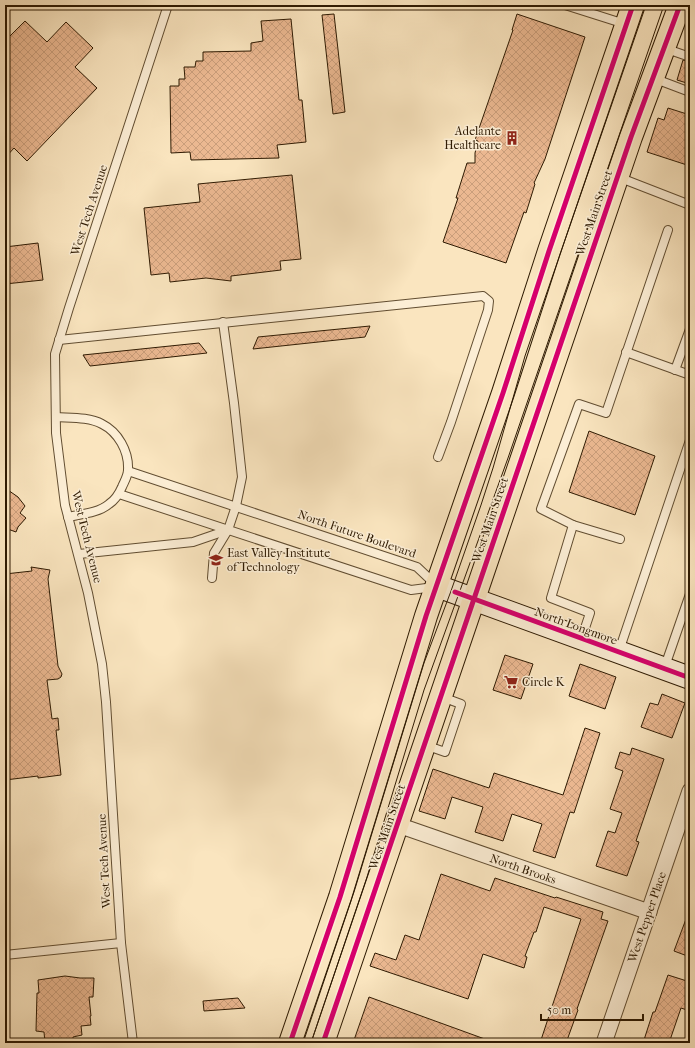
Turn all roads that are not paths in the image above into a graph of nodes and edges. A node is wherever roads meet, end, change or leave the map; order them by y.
1 (168, 5) edge
2 (565, 5) edge
3 (680, 11) edge
4 (629, 15) edge
5 (664, 48) junction
6 (690, 57) edge
7 (653, 78) junction
8 (690, 92) edge
9 (617, 177) junction
10 (690, 205) edge
11 (668, 230) dead end
12 (223, 322) junction
13 (690, 328) edge
14 (59, 340) junction
15 (626, 352) junction
16 (675, 370) junction
17 (690, 375) edge
18 (56, 417) junction
19 (690, 440) edge
20 (438, 457) dead end
21 (128, 471) junction
22 (119, 494) junction
23 (236, 506) junction
24 (68, 517) junction
25 (573, 525) junction
26 (228, 530) junction
27 (620, 539) dead end
28 (79, 554) junction
29 (212, 578) dead end
30 (455, 593) junction
31 (690, 594) edge
32 (582, 639) junction
33 (619, 653) junction
34 (664, 669) junction
35 (690, 678) edge
36 (441, 697) junction
37 (425, 745) junction
38 (690, 791) edge
39 (398, 826) junction
40 (649, 912) junction
41 (121, 943) junction
42 (5, 955) edge
43 (133, 1043) edge
44 (290, 1043) edge
45 (323, 1043) edge
46 (604, 1043) edge

1 - 14 lane, West Tech Avenue
2 - 4 lane
3 - 5 main road, West Main Street
4 - 30 main road, West Main Street
5 - 6 lane
5 - 7 main road, West Main Street
7 - 8 lane
7 - 9 main road, West Main Street
9 - 10 lane
9 - 30 main road, West Main Street
11 - 15 lane
12 - 14 lane
12 - 20 lane
12 - 23 lane
13 - 16 lane
14 - 18 lane, West Tech Avenue
15 - 16 lane
15 - 25 lane
16 - 17 lane
18 - 21 lane
18 - 24 lane, West Tech Avenue
19 - 33 lane
21 - 22 lane
21 - 23 lane, North Future Boulevard
22 - 24 lane
22 - 26 lane
23 - 26 lane
23 - 30 lane, North Future Boulevard
24 - 28 lane, West Tech Avenue
25 - 27 lane
25 - 32 lane
26 - 28 lane
26 - 29 lane
26 - 30 lane
28 - 41 lane, West Tech Avenue
30 - 32 street, North Longmore
30 - 36 main road, West Main Street
30 - 44 main road, West Main Street
31 - 34 lane
32 - 33 street, North Longmore
33 - 34 street, North Longmore
34 - 35 street, North Longmore
36 - 37 main road, West Main Street
36 - 37 lane
37 - 39 main road, West Main Street
38 - 40 street, West Pepper Place
39 - 40 street, North Brooks
39 - 45 main road, West Main Street
40 - 46 street, West Pepper Place
41 - 42 lane
41 - 43 lane, West Tech Avenue

